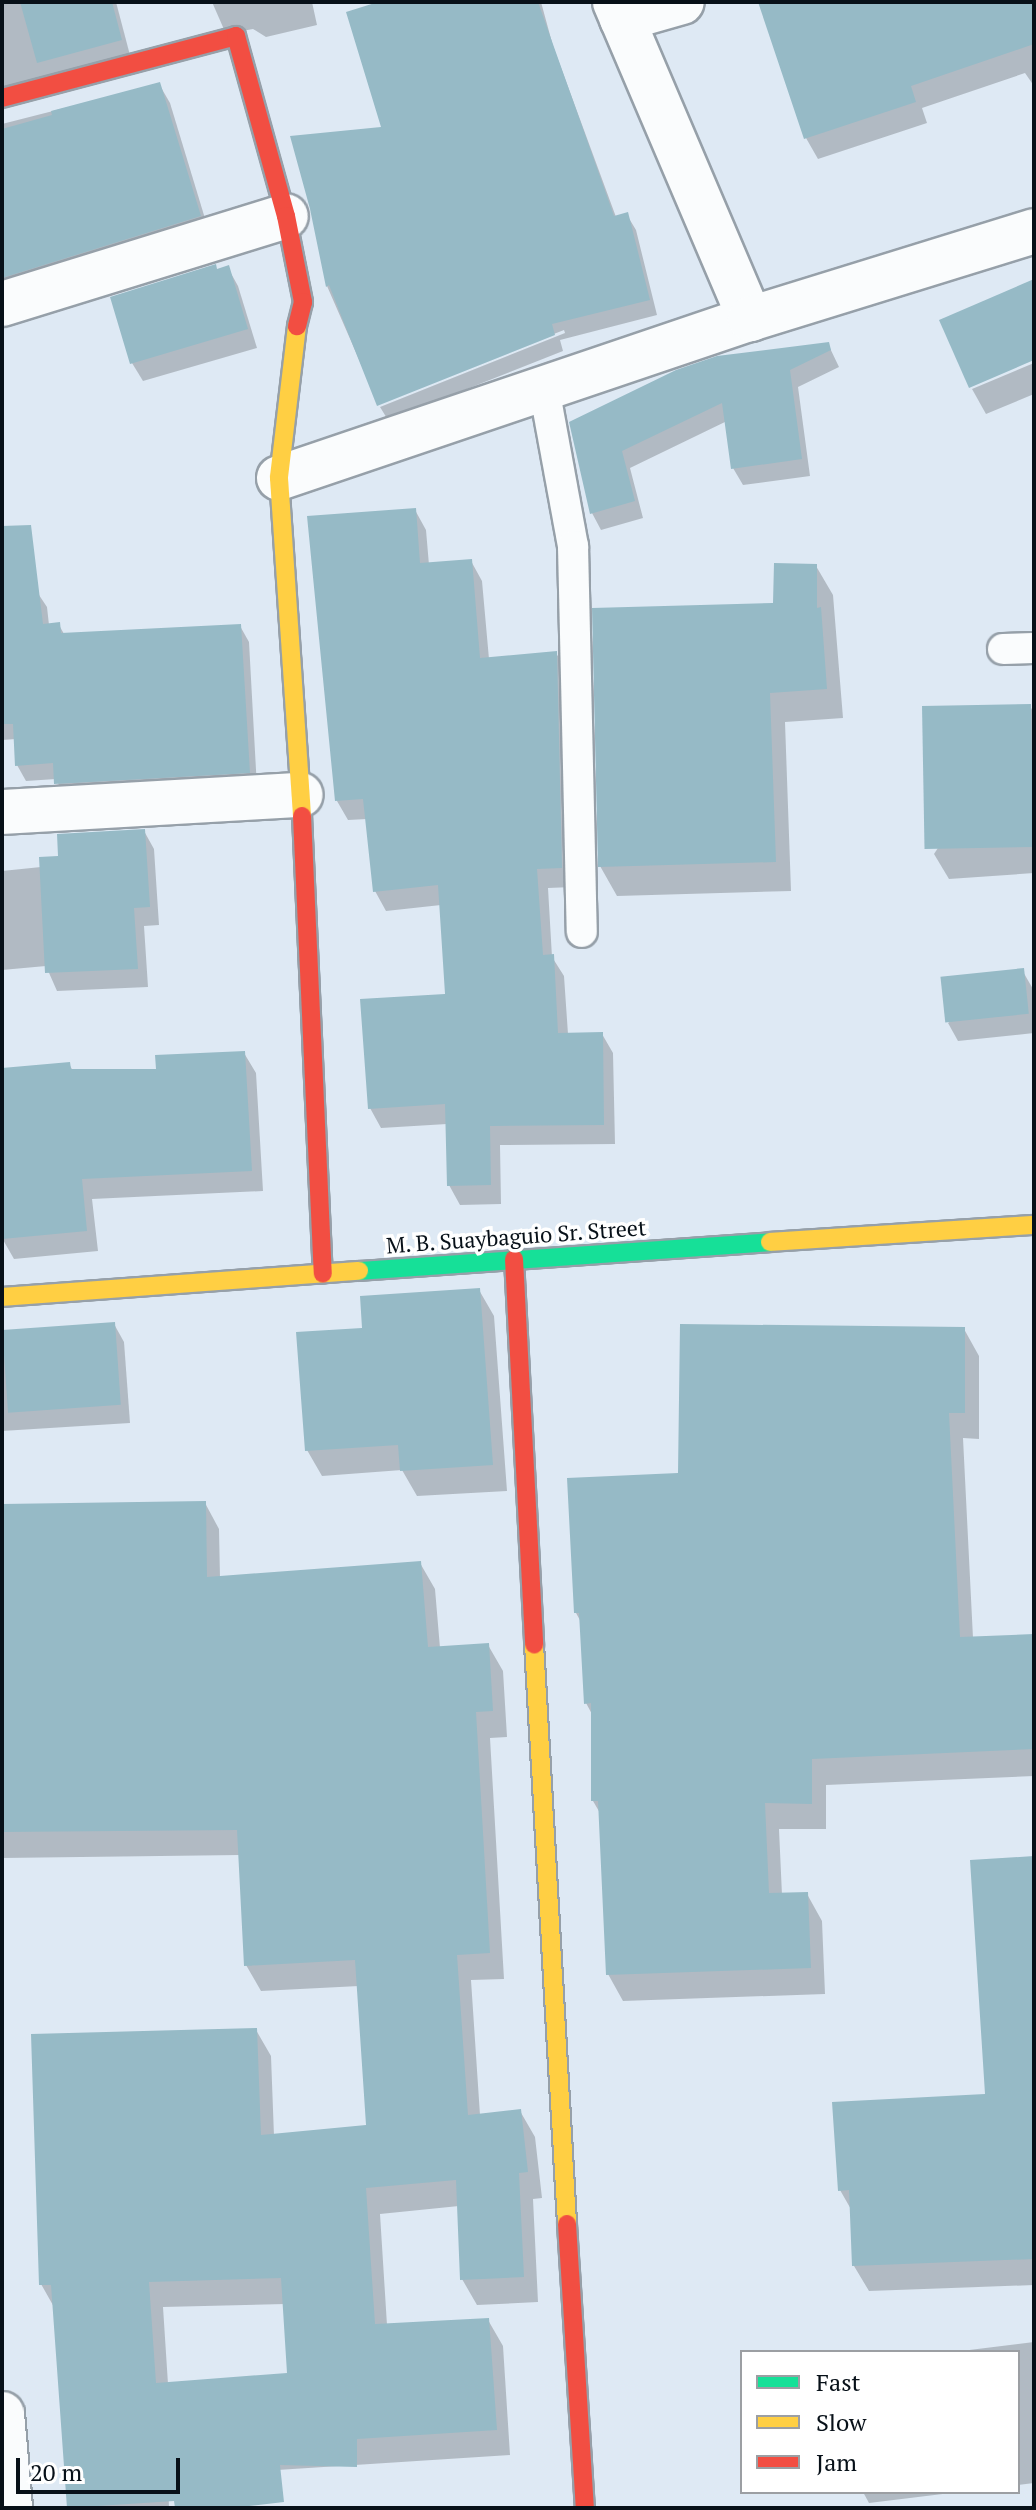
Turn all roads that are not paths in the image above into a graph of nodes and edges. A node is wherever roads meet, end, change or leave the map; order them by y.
1 (682, 2) edge
2 (619, 11) edge
3 (2, 98) edge
4 (286, 216) junction
5 (1034, 231) edge
6 (2, 304) edge
7 (750, 319) junction
8 (544, 388) junction
9 (279, 478) junction
10 (1034, 648) edge
11 (1003, 649) dead end
12 (301, 795) junction
13 (2, 812) edge
14 (582, 932) dead end
15 (1034, 1225) edge
16 (514, 1259) junction
17 (323, 1274) junction
18 (2, 1297) edge
19 (2, 2414) edge
20 (10, 2508) edge
21 (585, 2508) edge

1 - 2 street
2 - 7 street
3 - 4 street
4 - 6 street
4 - 9 street
5 - 7 street
7 - 8 street
8 - 9 street
8 - 14 lane
9 - 12 street
10 - 11 lane
12 - 13 street
12 - 17 street
15 - 16 street, M. B. Suaybaguio Sr. Street
16 - 17 street, M. B. Suaybaguio Sr. Street
16 - 21 street
17 - 18 street, M. B. Suaybaguio Sr. Street
19 - 20 street

